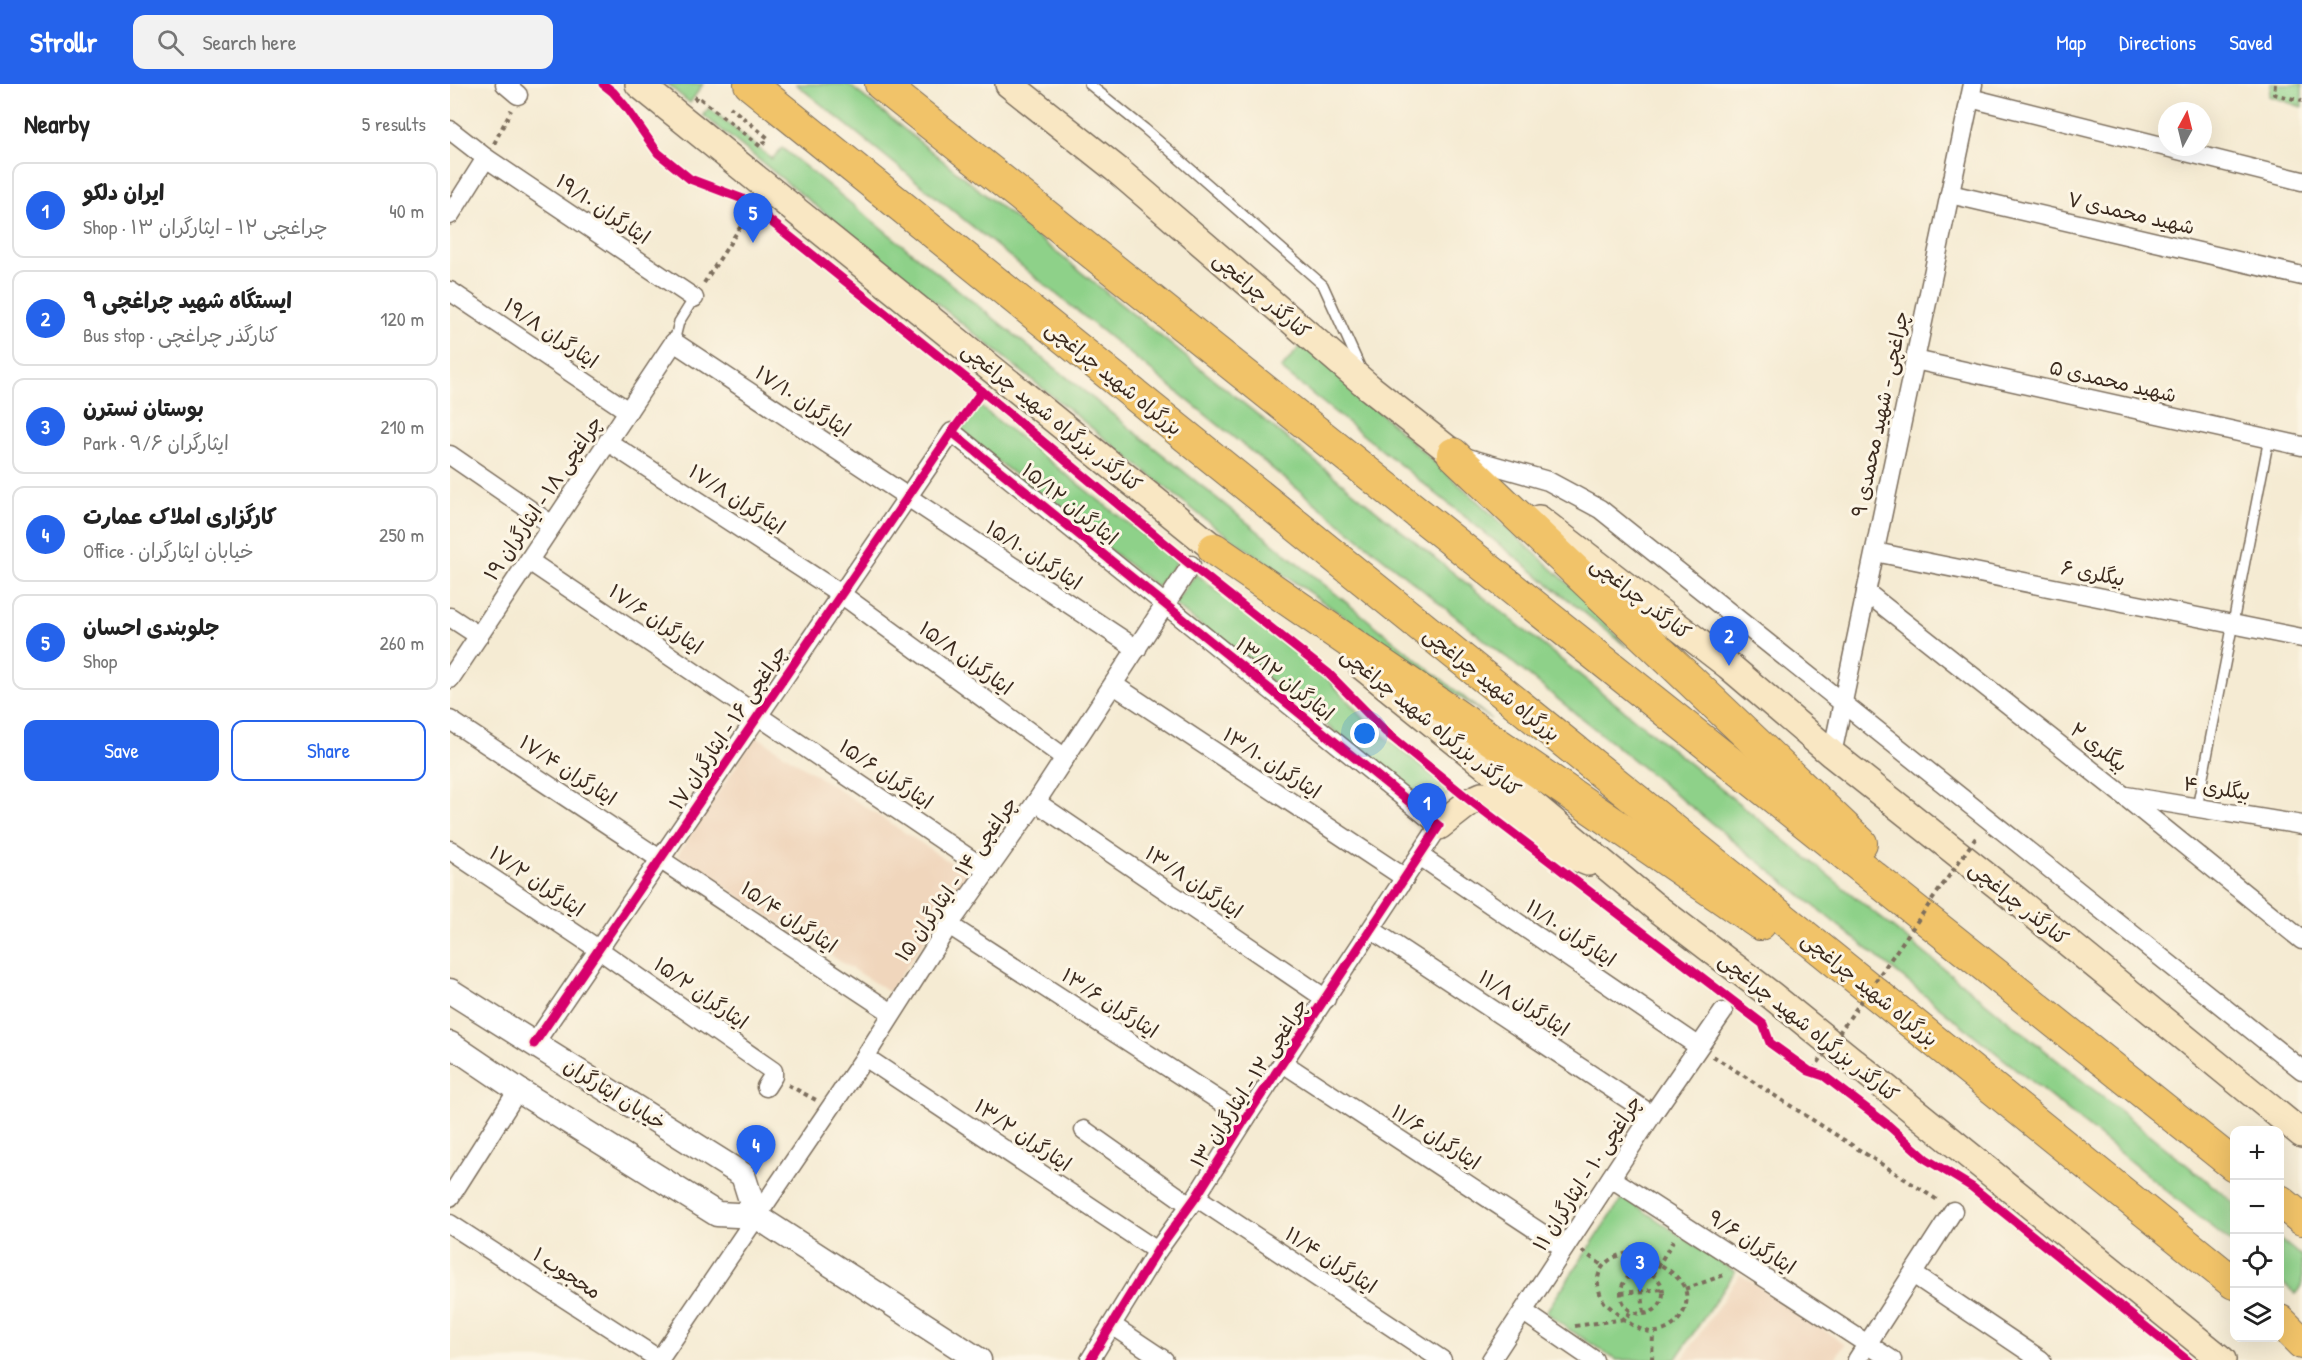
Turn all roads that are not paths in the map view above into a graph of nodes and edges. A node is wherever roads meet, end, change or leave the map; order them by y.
1 (639, 84) edge
2 (750, 84) edge
3 (881, 84) edge
4 (1009, 84) edge
5 (1089, 84) edge
6 (1971, 91) edge
7 (450, 130) edge
8 (486, 158) junction
9 (2302, 181) edge
10 (1950, 194) junction
11 (450, 215) edge
12 (2302, 276) edge
13 (450, 291) edge
14 (694, 298) joint
15 (674, 342) junction
16 (1915, 360) junction
17 (1370, 388) junction
18 (628, 411) junction
19 (952, 432) joint
20 (2269, 438) junction
21 (608, 442) junction
22 (2302, 446) edge
23 (1453, 454) junction
24 (450, 455) edge
25 (907, 498) junction
26 (552, 525) junction
27 (1875, 552) junction
28 (1202, 557) junction
29 (529, 561) junction
30 (1866, 592) junction
31 (841, 594) junction
32 (1164, 605) junction
33 (450, 617) edge
34 (2233, 624) junction
35 (478, 636) junction
36 (2302, 638) edge
37 (1137, 649) junction
38 (450, 679) edge
39 (1114, 685) junction
40 (1843, 703) junction
41 (759, 714) junction
42 (450, 720) edge
43 (1832, 754) junction
44 (1065, 758) junction
45 (2124, 796) junction
46 (1036, 802) junction
47 (2197, 808) junction
48 (2302, 825) edge
49 (1439, 826) junction
50 (450, 850) edge
51 (1420, 856) junction
52 (661, 858) junction
53 (1612, 870) junction
54 (988, 871) junction
55 (1406, 878) junction
56 (949, 925) junction
57 (1372, 930) junction
58 (2302, 940) edge
59 (598, 950) junction
60 (2009, 984) junction
61 (450, 991) edge
62 (1326, 999) junction
63 (1723, 1012) dead end
64 (892, 1013) junction
65 (450, 1044) edge
66 (534, 1044) junction
67 (1698, 1046) junction
68 (865, 1058) junction
69 (1283, 1063) junction
70 (1968, 1068) junction
71 (2302, 1070) edge
72 (769, 1082) road end
73 (518, 1090) junction
74 (1652, 1115) junction
75 (1246, 1118) junction
76 (1084, 1130) dead end
77 (2302, 1134) edge
78 (2230, 1161) edge
79 (1611, 1178) junction
80 (450, 1197) edge
81 (1193, 1201) junction
82 (2284, 1204) edge
83 (1953, 1210) road end
84 (756, 1216) junction
85 (2302, 1219) edge
86 (450, 1224) edge
87 (1566, 1245) junction
88 (1157, 1251) junction
89 (1913, 1274) junction
90 (2230, 1278) edge
91 (1524, 1312) junction
92 (2284, 1323) edge
93 (2284, 1324) edge
94 (1113, 1326) junction
95 (2302, 1336) edge
96 (2302, 1343) edge
97 (1868, 1344) junction
98 (659, 1360) edge
99 (979, 1360) edge
100 (1090, 1360) edge
101 (1164, 1360) edge
102 (1442, 1360) edge
103 (1491, 1360) edge
104 (1594, 1360) edge
105 (1857, 1360) edge
106 (1892, 1360) edge
107 (2041, 1360) edge
108 (2222, 1360) edge

1 - 28 main road, کنارگذر بزرگراه شهید چراغچی
2 - 70 highway, بزرگراه شهید چراغچی
3 - 60 highway
4 - 17 main road, کنارگذر چراغچی
5 - 17 lane
6 - 9 street
6 - 10 street, ۹ چراغچی - شهید محمدی
7 - 8 street, ایثارگران ۱۹/۱۰
8 - 11 street
8 - 14 street, ایثارگران ۱۹/۱۰
10 - 12 street, شهید محمدی ۷
10 - 16 street, ۹ چراغچی - شهید محمدی
13 - 18 street, ایثارگران ۱۹/۸
14 - 15 lane
15 - 18 street, چراغچی ۱۸ - ایثارگران ۱۹
15 - 25 street, ایثارگران ۱۷/۱۰
16 - 20 street, شهید محمدی ۵
16 - 27 street, ۹ چراغچی - شهید محمدی
17 - 23 main road, کنارگذر چراغچی
18 - 21 street, چراغچی ۱۸ - ایثارگران ۱۹
19 - 25 street, چراغچی ۱۶ - ایثارگران ۱۷
19 - 32 street, ایثارگران ۱۵/۱۲
20 - 22 street, شهید محمدی ۵
20 - 34 lane
21 - 26 street, چراغچی ۱۸ - ایثارگران ۱۹
21 - 31 street, ایثارگران ۱۷/۸
23 - 40 street
23 - 43 main road, کنارگذر چراغچی
23 - 60 highway
24 - 26 street
25 - 31 street, چراغچی ۱۶ - ایثارگران ۱۷
25 - 37 street, ایثارگران ۱۵/۱۰
26 - 29 street, چراغچی ۱۸ - ایثارگران ۱۹
27 - 30 street, ۹ چراغچی - شهید محمدی
27 - 34 street, بیگلری ۶
28 - 32 street, چراغچی ۱۴ - ایثارگران ۱۵
28 - 53 main road, کنارگذر بزرگراه شهید چراغچی
28 - 70 highway
29 - 35 street, چراغچی ۱۸ - ایثارگران ۱۹
29 - 41 street, ایثارگران ۱۷/۶
30 - 40 street, ۹ چراغچی - شهید محمدی
30 - 45 street, بیگلری ۲
31 - 41 street, چراغچی ۱۶ - ایثارگران ۱۷
31 - 44 street, ایثارگران ۱۵/۸
32 - 37 street, چراغچی ۱۴ - ایثارگران ۱۵
32 - 49 street, ایثارگران ۱۳/۱۲
33 - 35 street
34 - 36 street, بیگلری ۶
34 - 47 lane
35 - 38 street, چراغچی ۱۸ - ایثارگران ۱۹
37 - 39 street, چراغچی ۱۴ - ایثارگران ۱۵
39 - 44 street, چراغچی ۱۴ - ایثارگران ۱۵
39 - 55 street, ایثارگران ۱۳/۱۰
40 - 43 street, ۹ چراغچی - شهید محمدی
40 - 71 street
41 - 52 street, چراغچی ۱۶ - ایثارگران ۱۷
41 - 54 street, ایثارگران ۱۵/۶
42 - 52 street, ایثارگران ۱۷/۴
43 - 77 main road, کنارگذر چراغچی
44 - 46 street, چراغچی ۱۴ - ایثارگران ۱۵
45 - 47 street, بیگلری ۴
45 - 58 street, بیگلری ۲
46 - 54 street, چراغچی ۱۴ - ایثارگران ۱۵
46 - 62 street, ایثارگران ۱۳/۸
47 - 48 street, بیگلری ۴
49 - 51 street, چراغچی ۱۲ - ایثارگران ۱۳
49 - 53 main road
50 - 59 street, ایثارگران ۱۷/۲
51 - 55 street, چراغچی ۱۲ - ایثارگران ۱۳
51 - 67 street, ایثارگران ۱۱/۱۰
52 - 59 street, چراغچی ۱۶ - ایثارگران ۱۷
52 - 64 street, ایثارگران ۱۵/۴
53 - 108 main road, کنارگذر بزرگراه شهید چراغچی
54 - 56 street, چراغچی ۱۴ - ایثارگران ۱۵
55 - 57 street, چراغچی ۱۲ - ایثارگران ۱۳
56 - 64 street, چراغچی ۱۴ - ایثارگران ۱۵
56 - 75 street, ایثارگران ۱۳/۶
57 - 62 street, چراغچی ۱۲ - ایثارگران ۱۳
57 - 74 street, ایثارگران ۱۱/۸
59 - 66 street, چراغچی ۱۶ - ایثارگران ۱۷
59 - 72 street, ایثارگران ۱۵/۲
60 - 78 highway
61 - 66 street, خیابان ایثارگران
62 - 69 street, چراغچی ۱۲ - ایثارگران ۱۳
63 - 67 street, چراغچی ۱۰ - ایثارگران ۱۱
64 - 68 street, چراغچی ۱۴ - ایثارگران ۱۵
65 - 73 street
66 - 84 street, خیابان ایثارگران
67 - 74 street, چراغچی ۱۰ - ایثارگران ۱۱
68 - 84 street, چراغچی ۱۴ - ایثارگران ۱۵
68 - 88 street, ایثارگران ۱۳/۲
69 - 75 street, چراغچی ۱۲ - ایثارگران ۱۳
69 - 87 street, ایثارگران ۱۱/۶
70 - 90 highway, بزرگراه شهید چراغچی
73 - 80 street
73 - 84 street
74 - 79 street, چراغچی ۱۰ - ایثارگران ۱۱
75 - 81 street, چراغچی ۱۲ - ایثارگران ۱۳
76 - 81 street, ایثارگران ۱۱/۴
79 - 87 street, چراغچی ۱۰ - ایثارگران ۱۱
79 - 97 street, ایثارگران ۹/۶
81 - 88 street, چراغچی ۱۲ - ایثارگران ۱۳
81 - 102 street, ایثارگران ۱۱/۴
82 - 85 highway
83 - 89 street
84 - 98 street, چراغچی ۱۴ - ایثارگران ۱۵
84 - 99 street
86 - 98 street, محجوب ۱
87 - 91 street, چراغچی ۱۰ - ایثارگران ۱۱
88 - 94 street, چراغچی ۱۲ - ایثارگران ۱۳
89 - 97 street
89 - 107 street
91 - 103 street, چراغچی ۱۰ - ایثارگران ۱۱
91 - 104 street
92 - 95 highway
93 - 96 highway
94 - 100 street, چراغچی ۱۲ - ایثارگران ۱۳
94 - 101 street
97 - 105 street
97 - 106 street, ایثارگران ۹/۶

